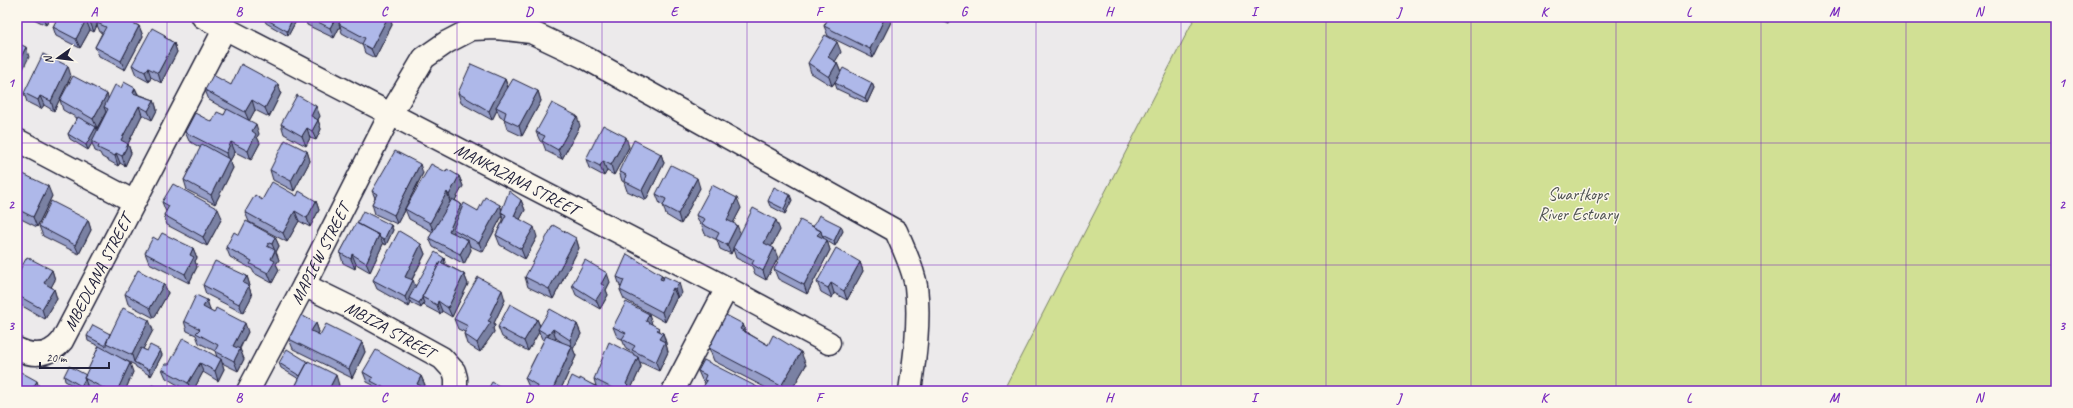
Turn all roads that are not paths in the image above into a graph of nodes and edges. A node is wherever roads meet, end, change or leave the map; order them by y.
1 (203, 17) edge
2 (225, 28) junction
3 (390, 115) junction
4 (17, 140) edge
5 (133, 201) junction
6 (304, 285) junction
7 (727, 288) junction
8 (829, 343) dead end
9 (17, 349) edge
10 (248, 391) edge
11 (456, 391) edge
12 (673, 391) edge
13 (910, 391) edge

1 - 2 street, MANKAZANA STREET
2 - 3 street, MANKAZANA STREET
2 - 5 street, MBEDLANA STREET
3 - 6 street, MAPIEW STREET
3 - 7 street, MANKAZANA STREET
3 - 13 street, MAPIEW STREET
4 - 5 street, MBEDLANA STREET
5 - 9 street, MBEDLANA STREET
6 - 10 street, MAPIEW STREET
6 - 11 street, MBIZA STREET
7 - 8 street, MANKAZANA STREET
7 - 12 street

